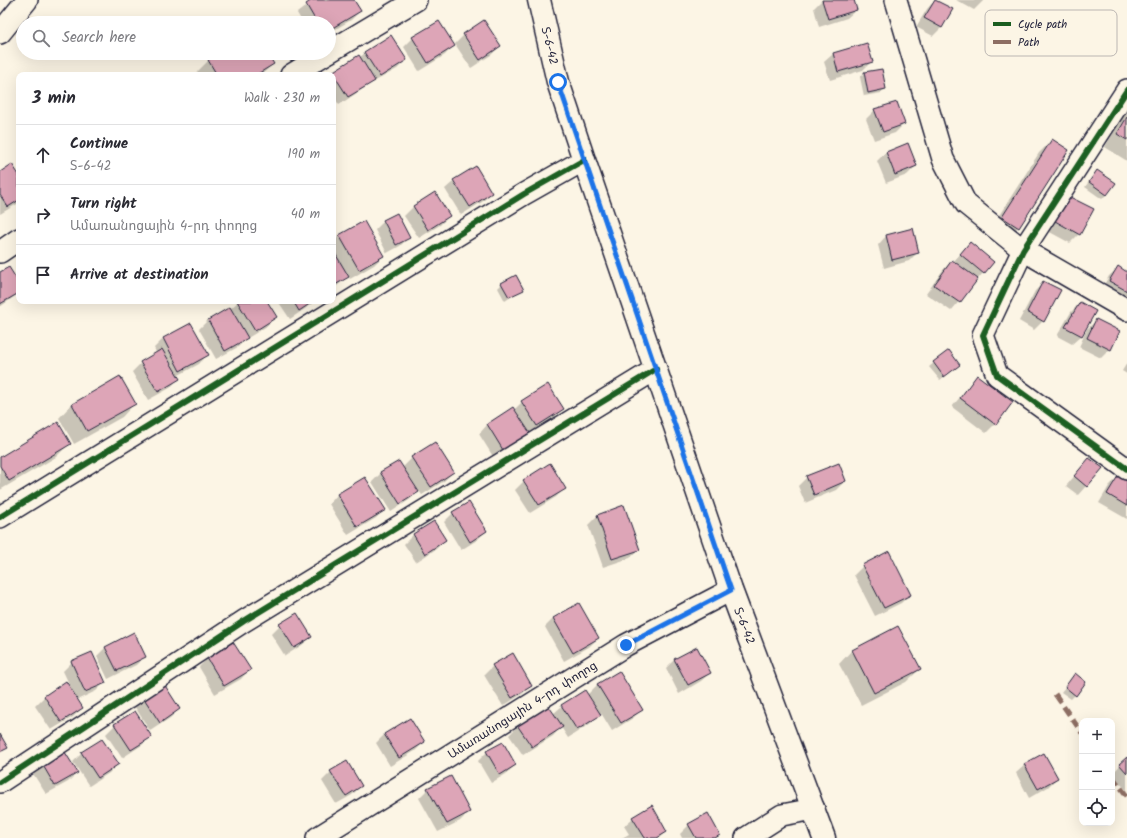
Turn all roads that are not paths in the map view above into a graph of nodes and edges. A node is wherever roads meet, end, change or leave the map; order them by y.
1 (28, 0) edge
2 (416, 0) edge
3 (539, 0) edge
4 (899, 2) edge
5 (0, 33) edge
6 (336, 47) edge
7 (315, 60) edge
8 (296, 72) edge
9 (1127, 90) edge
10 (584, 160) junction
11 (16, 241) edge
12 (1023, 250) junction
13 (0, 252) edge
14 (1127, 310) edge
15 (656, 369) junction
16 (1127, 469) edge
17 (0, 517) edge
18 (731, 590) junction
19 (0, 782) edge
20 (814, 809) junction
21 (317, 838) edge
22 (746, 838) edge
23 (824, 838) edge

1 - 5 street
2 - 6 street
3 - 10 main road, Տ-6-42 / Տ-6-42
4 - 12 street
7 - 8 street
9 - 12 street
10 - 15 main road, Տ-6-42 / Տ-6-42
10 - 17 street
11 - 13 street
12 - 14 street
12 - 16 street
15 - 18 main road, Տ-6-42 / Տ-6-42
15 - 19 street
18 - 20 main road, Տ-6-42 / Տ-6-42
18 - 21 street, Ամառանոցային 4-րդ փողոց
20 - 22 street
20 - 23 main road, Տ-6-42 / Տ-6-42

